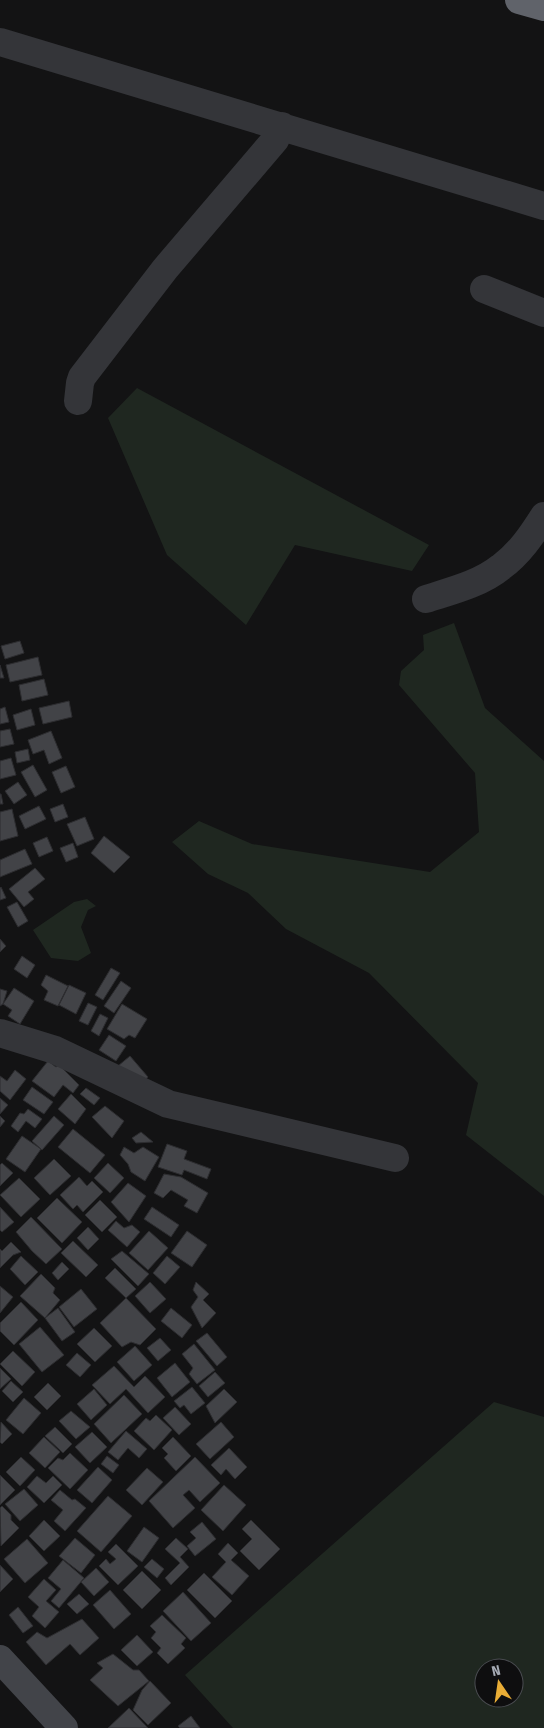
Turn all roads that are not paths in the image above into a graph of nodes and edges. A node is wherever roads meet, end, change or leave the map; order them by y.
1 (519, 0) edge
2 (544, 7) edge
3 (0, 42) edge
4 (282, 126) junction
5 (544, 206) edge
6 (484, 289) dead end
7 (544, 313) edge
8 (78, 401) dead end
9 (544, 516) edge
10 (536, 546) edge
11 (426, 599) dead end
12 (0, 1033) edge
13 (395, 1158) dead end
14 (0, 1658) edge
15 (64, 1728) edge

1 - 2 highway
3 - 4 street
4 - 5 street
4 - 8 street
6 - 7 street
9 - 10 street
10 - 11 street
12 - 13 street
14 - 15 main road

